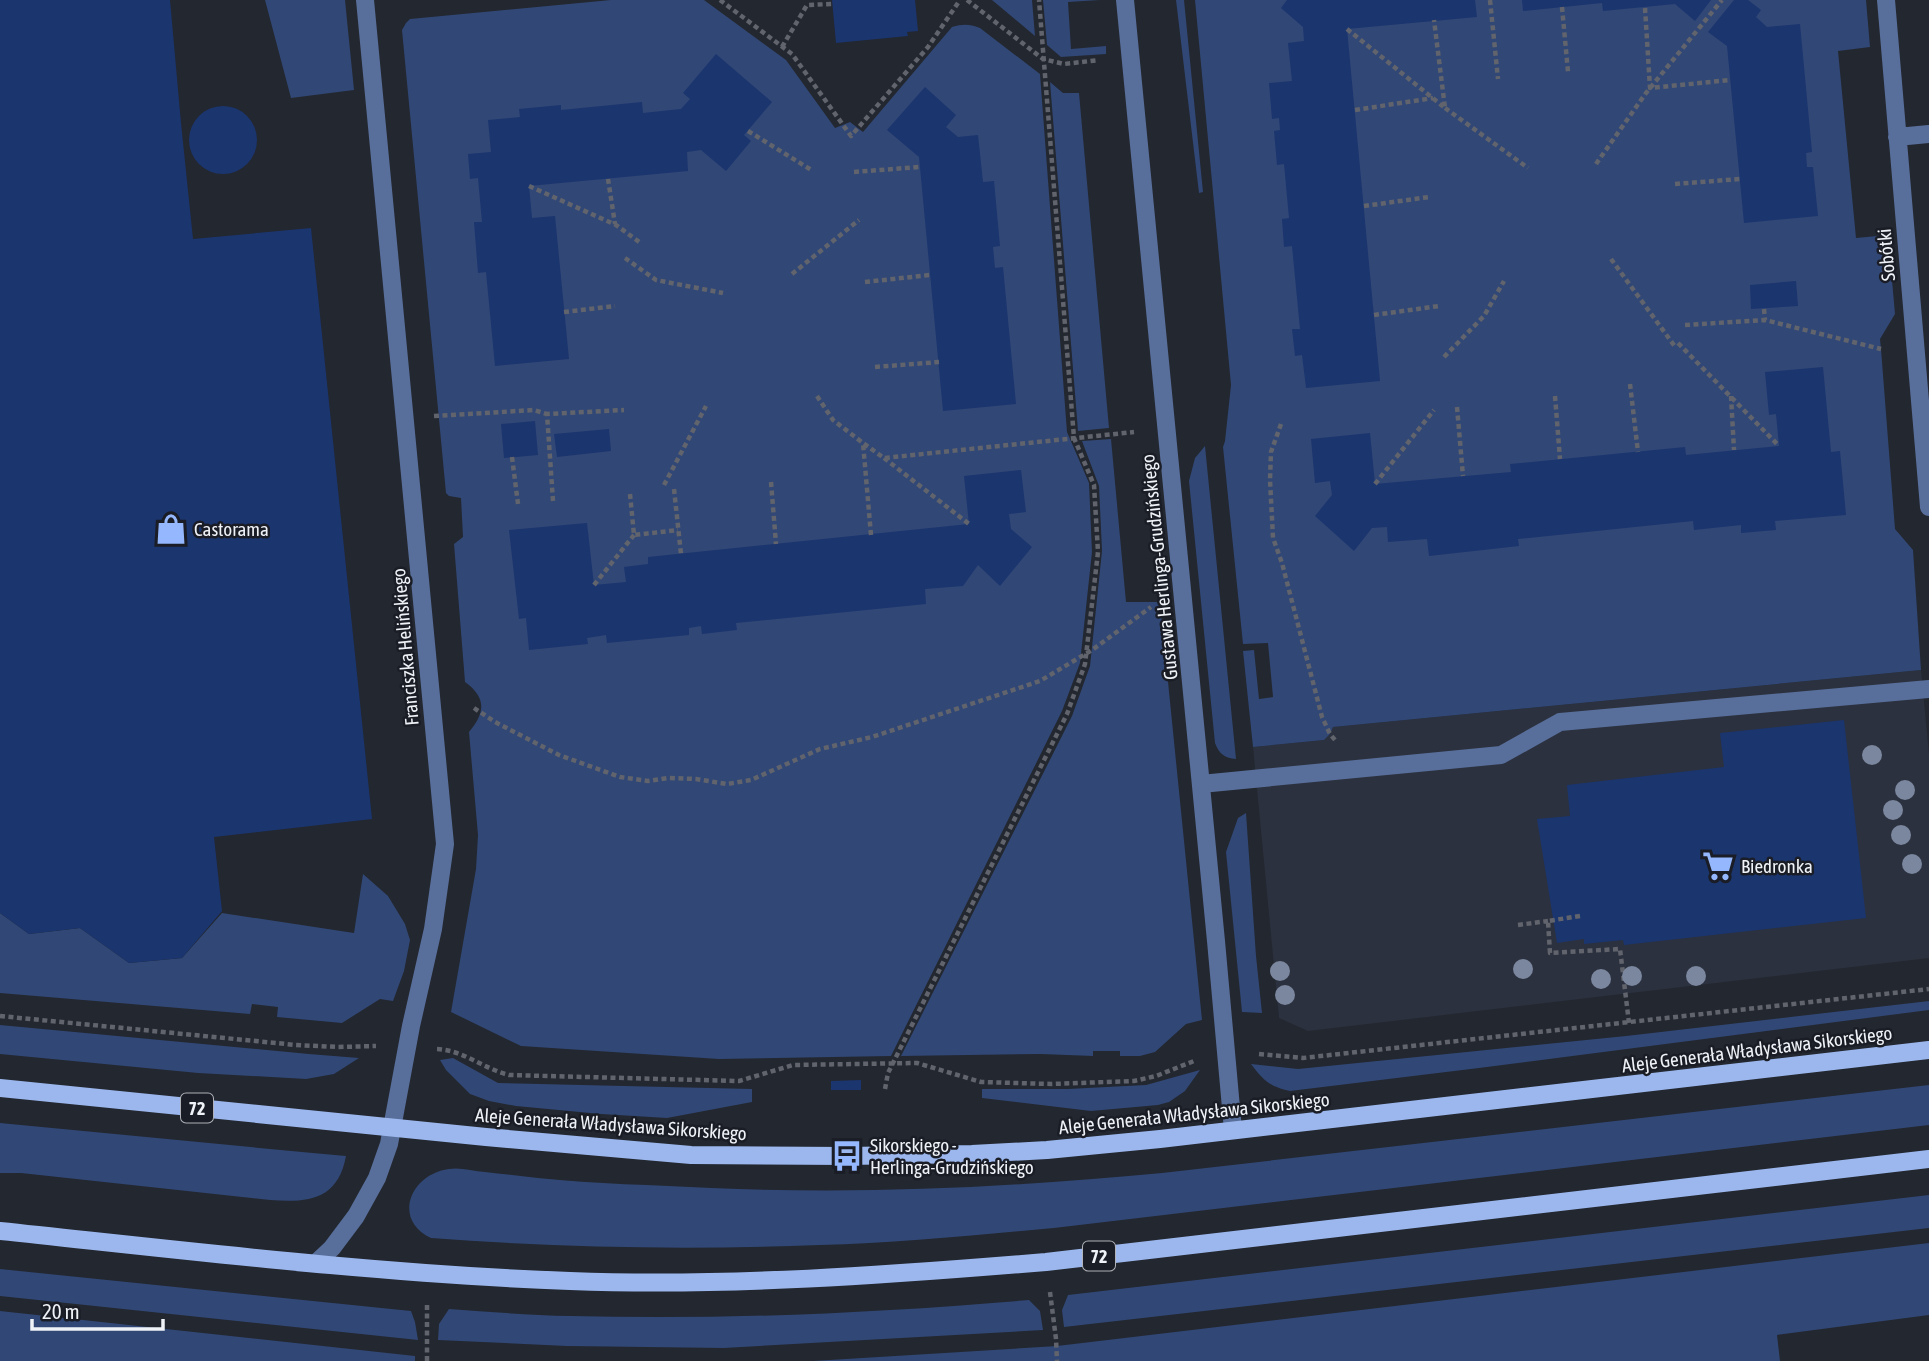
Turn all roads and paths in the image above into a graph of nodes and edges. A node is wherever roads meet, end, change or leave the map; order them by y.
1 (365, 0) edge
2 (720, 0) edge
3 (960, 0) edge
4 (967, 0) edge
5 (1038, 0) edge
6 (1125, 0) edge
7 (1490, 0) edge
8 (1722, 0) edge
9 (1886, 0) edge
10 (806, 3) edge
11 (832, 4) dead end
12 (1562, 7) dead end
13 (1644, 8) dead end
14 (1434, 20) dead end
15 (1347, 29) dead end
16 (782, 47) junction
17 (1043, 59) junction
18 (1107, 60) dead end
19 (1568, 72) dead end
20 (1498, 79) dead end
21 (1730, 80) dead end
22 (1650, 88) junction
23 (1433, 98) junction
24 (1445, 108) junction
25 (1355, 110) dead end
26 (748, 131) dead end
27 (1929, 134) edge
28 (1897, 137) junction
29 (1596, 164) dead end
30 (919, 167) dead end
31 (1528, 168) dead end
32 (813, 171) dead end
33 (854, 172) dead end
34 (608, 179) dead end
35 (1740, 179) dead end
36 (1675, 184) dead end
37 (529, 186) dead end
38 (1429, 197) dead end
39 (1363, 206) dead end
40 (859, 220) dead end
41 (616, 225) junction
42 (642, 244) dead end
43 (625, 258) dead end
44 (1611, 259) dead end
45 (792, 274) dead end
46 (930, 275) dead end
47 (1504, 281) dead end
48 (865, 282) dead end
49 (723, 293) dead end
50 (615, 306) dead end
51 (1439, 306) dead end
52 (1764, 309) dead end
53 (564, 312) dead end
54 (1374, 315) dead end
55 (1765, 320) junction
56 (1685, 325) dead end
57 (1881, 349) dead end
58 (1444, 357) dead end
59 (939, 362) dead end
60 (875, 367) dead end
61 (1630, 384) dead end
62 (817, 396) dead end
63 (1555, 396) dead end
64 (1731, 396) junction
65 (706, 406) dead end
66 (1457, 407) dead end
67 (624, 410) dead end
68 (1434, 410) dead end
69 (547, 414) junction
70 (433, 416) dead end
71 (1281, 424) dead end
72 (1167, 434) junction
73 (1074, 438) junction
74 (863, 443) junction
75 (1779, 446) dead end
76 (1734, 450) dead end
77 (1638, 452) dead end
78 (512, 457) dead end
79 (884, 458) junction
80 (1560, 459) dead end
81 (1463, 476) dead end
82 (771, 482) dead end
83 (1375, 484) dead end
84 (664, 485) dead end
85 (674, 489) dead end
86 (630, 494) dead end
87 (553, 501) dead end
88 (518, 504) dead end
89 (1929, 507) edge
90 (969, 524) dead end
91 (678, 530) junction
92 (871, 534) dead end
93 (634, 535) junction
94 (776, 544) dead end
95 (681, 554) dead end
96 (594, 585) dead end
97 (1182, 588) junction
98 (1086, 653) junction
99 (1929, 689) edge
100 (474, 708) dead end
101 (1357, 769) junction
102 (1201, 783) junction
103 (1580, 916) dead end
104 (1548, 921) junction
105 (1518, 925) dead end
106 (1929, 989) edge
107 (0, 1016) edge
108 (1629, 1023) junction
109 (370, 1045) dead end
110 (437, 1049) dead end
111 (1929, 1050) edge
112 (1255, 1054) dead end
113 (1204, 1059) dead end
114 (893, 1063) junction
115 (0, 1088) edge
116 (885, 1089) dead end
117 (393, 1128) junction
118 (1233, 1130) junction
119 (1929, 1159) edge
120 (0, 1231) edge
121 (1046, 1262) junction
122 (316, 1264) junction
123 (428, 1273) junction
124 (427, 1361) edge
125 (1057, 1361) edge

1 - 117 street, Franciszka Helińskiego
2 - 16 path
3 - 16 path
4 - 17 path
5 - 17 path
6 - 72 street, Gustawa Herlinga-Grudzińskiego
7 - 20 path
8 - 22 path
9 - 28 street, Sobótki
10 - 11 path
10 - 16 path
12 - 19 path
13 - 22 path
14 - 24 path
15 - 23 path
17 - 18 path
17 - 73 path
21 - 22 path
22 - 29 path
23 - 24 path
23 - 25 path
24 - 31 path
26 - 32 path
27 - 28 street
28 - 89 street, Sobótki
30 - 33 path
34 - 41 path
35 - 36 path
37 - 41 path
38 - 39 path
40 - 45 path
41 - 42 path
43 - 49 path
44 - 64 path
46 - 48 path
47 - 58 path
50 - 53 path
51 - 54 path
52 - 55 path
55 - 56 path
55 - 57 path
59 - 60 path
61 - 77 path
62 - 74 path
63 - 80 path
64 - 75 path
64 - 76 path
65 - 84 path
66 - 81 path
67 - 69 path
68 - 83 path
69 - 70 path
69 - 87 path
71 - 101 path
72 - 73 path
72 - 97 street, Gustawa Herlinga-Grudzińskiego
73 - 79 path
73 - 98 path
74 - 79 path
74 - 92 path
78 - 88 path
79 - 90 path
82 - 94 path
85 - 91 path
86 - 93 path
91 - 93 path
91 - 95 path
93 - 96 path
97 - 98 path
97 - 102 street, Gustawa Herlinga-Grudzińskiego
98 - 100 path
98 - 114 path
99 - 101 street
101 - 102 street
102 - 118 street, Gustawa Herlinga-Grudzińskiego
103 - 104 path
104 - 105 path
104 - 108 path
106 - 108 path
107 - 109 path
108 - 112 path
110 - 114 path
111 - 118 main road, Aleje Generała Władysława Sikorskiego / 72
113 - 114 path
114 - 116 path
115 - 117 main road, Aleje Generała Władysława Sikorskiego / 72
117 - 118 main road, Aleje Generała Władysława Sikorskiego / 72
117 - 122 street, Franciszka Helińskiego
119 - 121 main road, 72
120 - 122 main road, 72
121 - 123 main road, 72
121 - 125 path
122 - 123 main road, 72
123 - 124 path

